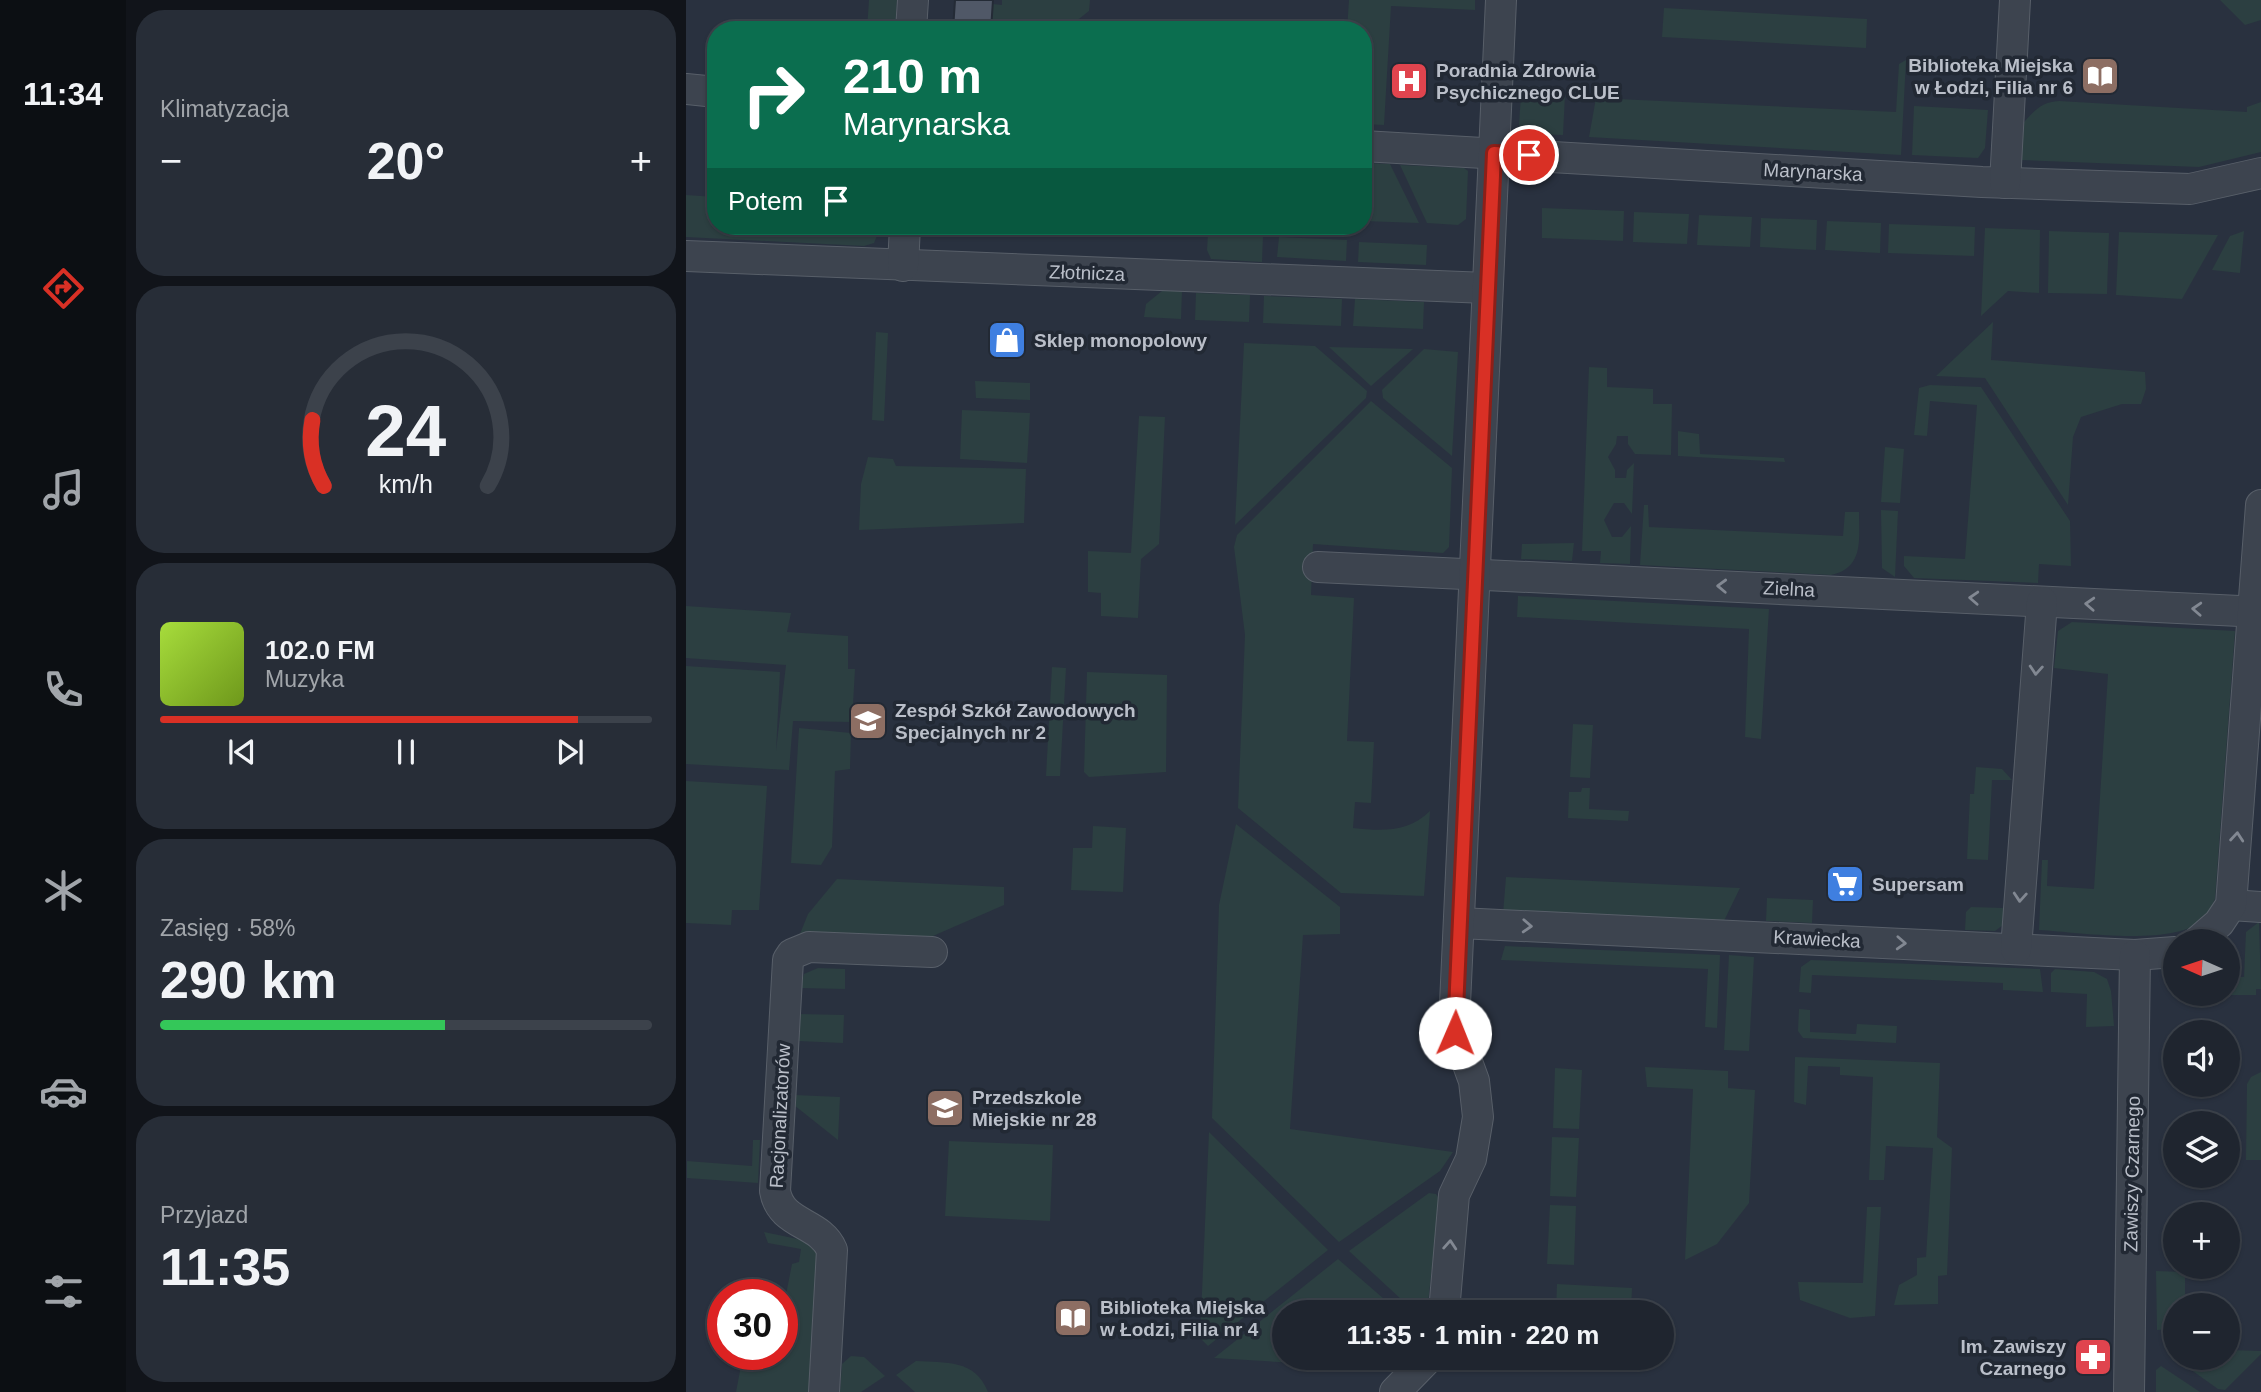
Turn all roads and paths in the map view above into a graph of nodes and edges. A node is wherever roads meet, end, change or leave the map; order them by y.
1 (913, 0) edge
2 (1501, 0) edge
3 (2015, 0) edge
4 (912, 21) edge
5 (686, 89) edge
6 (707, 91) edge
7 (1372, 146) edge
8 (1494, 153) junction
9 (2261, 173) edge
10 (2005, 183) junction
11 (905, 235) edge
12 (686, 256) edge
13 (903, 266) junction
14 (1487, 288) junction
15 (2261, 505) edge
16 (1318, 567) dead end
17 (1476, 576) junction
18 (2042, 602) junction
19 (2258, 612) edge
20 (2231, 905) junction
21 (2261, 907) edge
22 (1459, 923) junction
23 (2212, 929) edge
24 (2016, 949) junction
25 (932, 952) dead end
26 (2163, 953) edge
27 (2134, 956) junction
28 (1445, 1300) edge
29 (1416, 1370) edge
30 (824, 1392) edge
31 (1395, 1392) edge
32 (2129, 1392) edge

1 - 4 street
2 - 8 street
3 - 10 street
5 - 6 street
7 - 8 street, Marynarska
8 - 10 street, Marynarska
8 - 14 street
9 - 10 street, Marynarska
11 - 13 street
12 - 13 street, Złotnicza
13 - 14 street, Złotnicza
14 - 17 street
15 - 19 street
16 - 17 street, Zielna
18 -> 17 street, Zielna
17 - 22 street
19 -> 18 street, Zielna
18 -> 24 street
20 -> 19 street
20 - 21 street
20 - 23 street
22 -> 24 street, Krawiecka
28 -> 22 street
24 - 27 street, Krawiecka
25 - 30 street, Racjonalizatorów
26 - 27 street, Krawiecka
27 - 32 street, Zawiszy Czarnego
29 - 31 street

